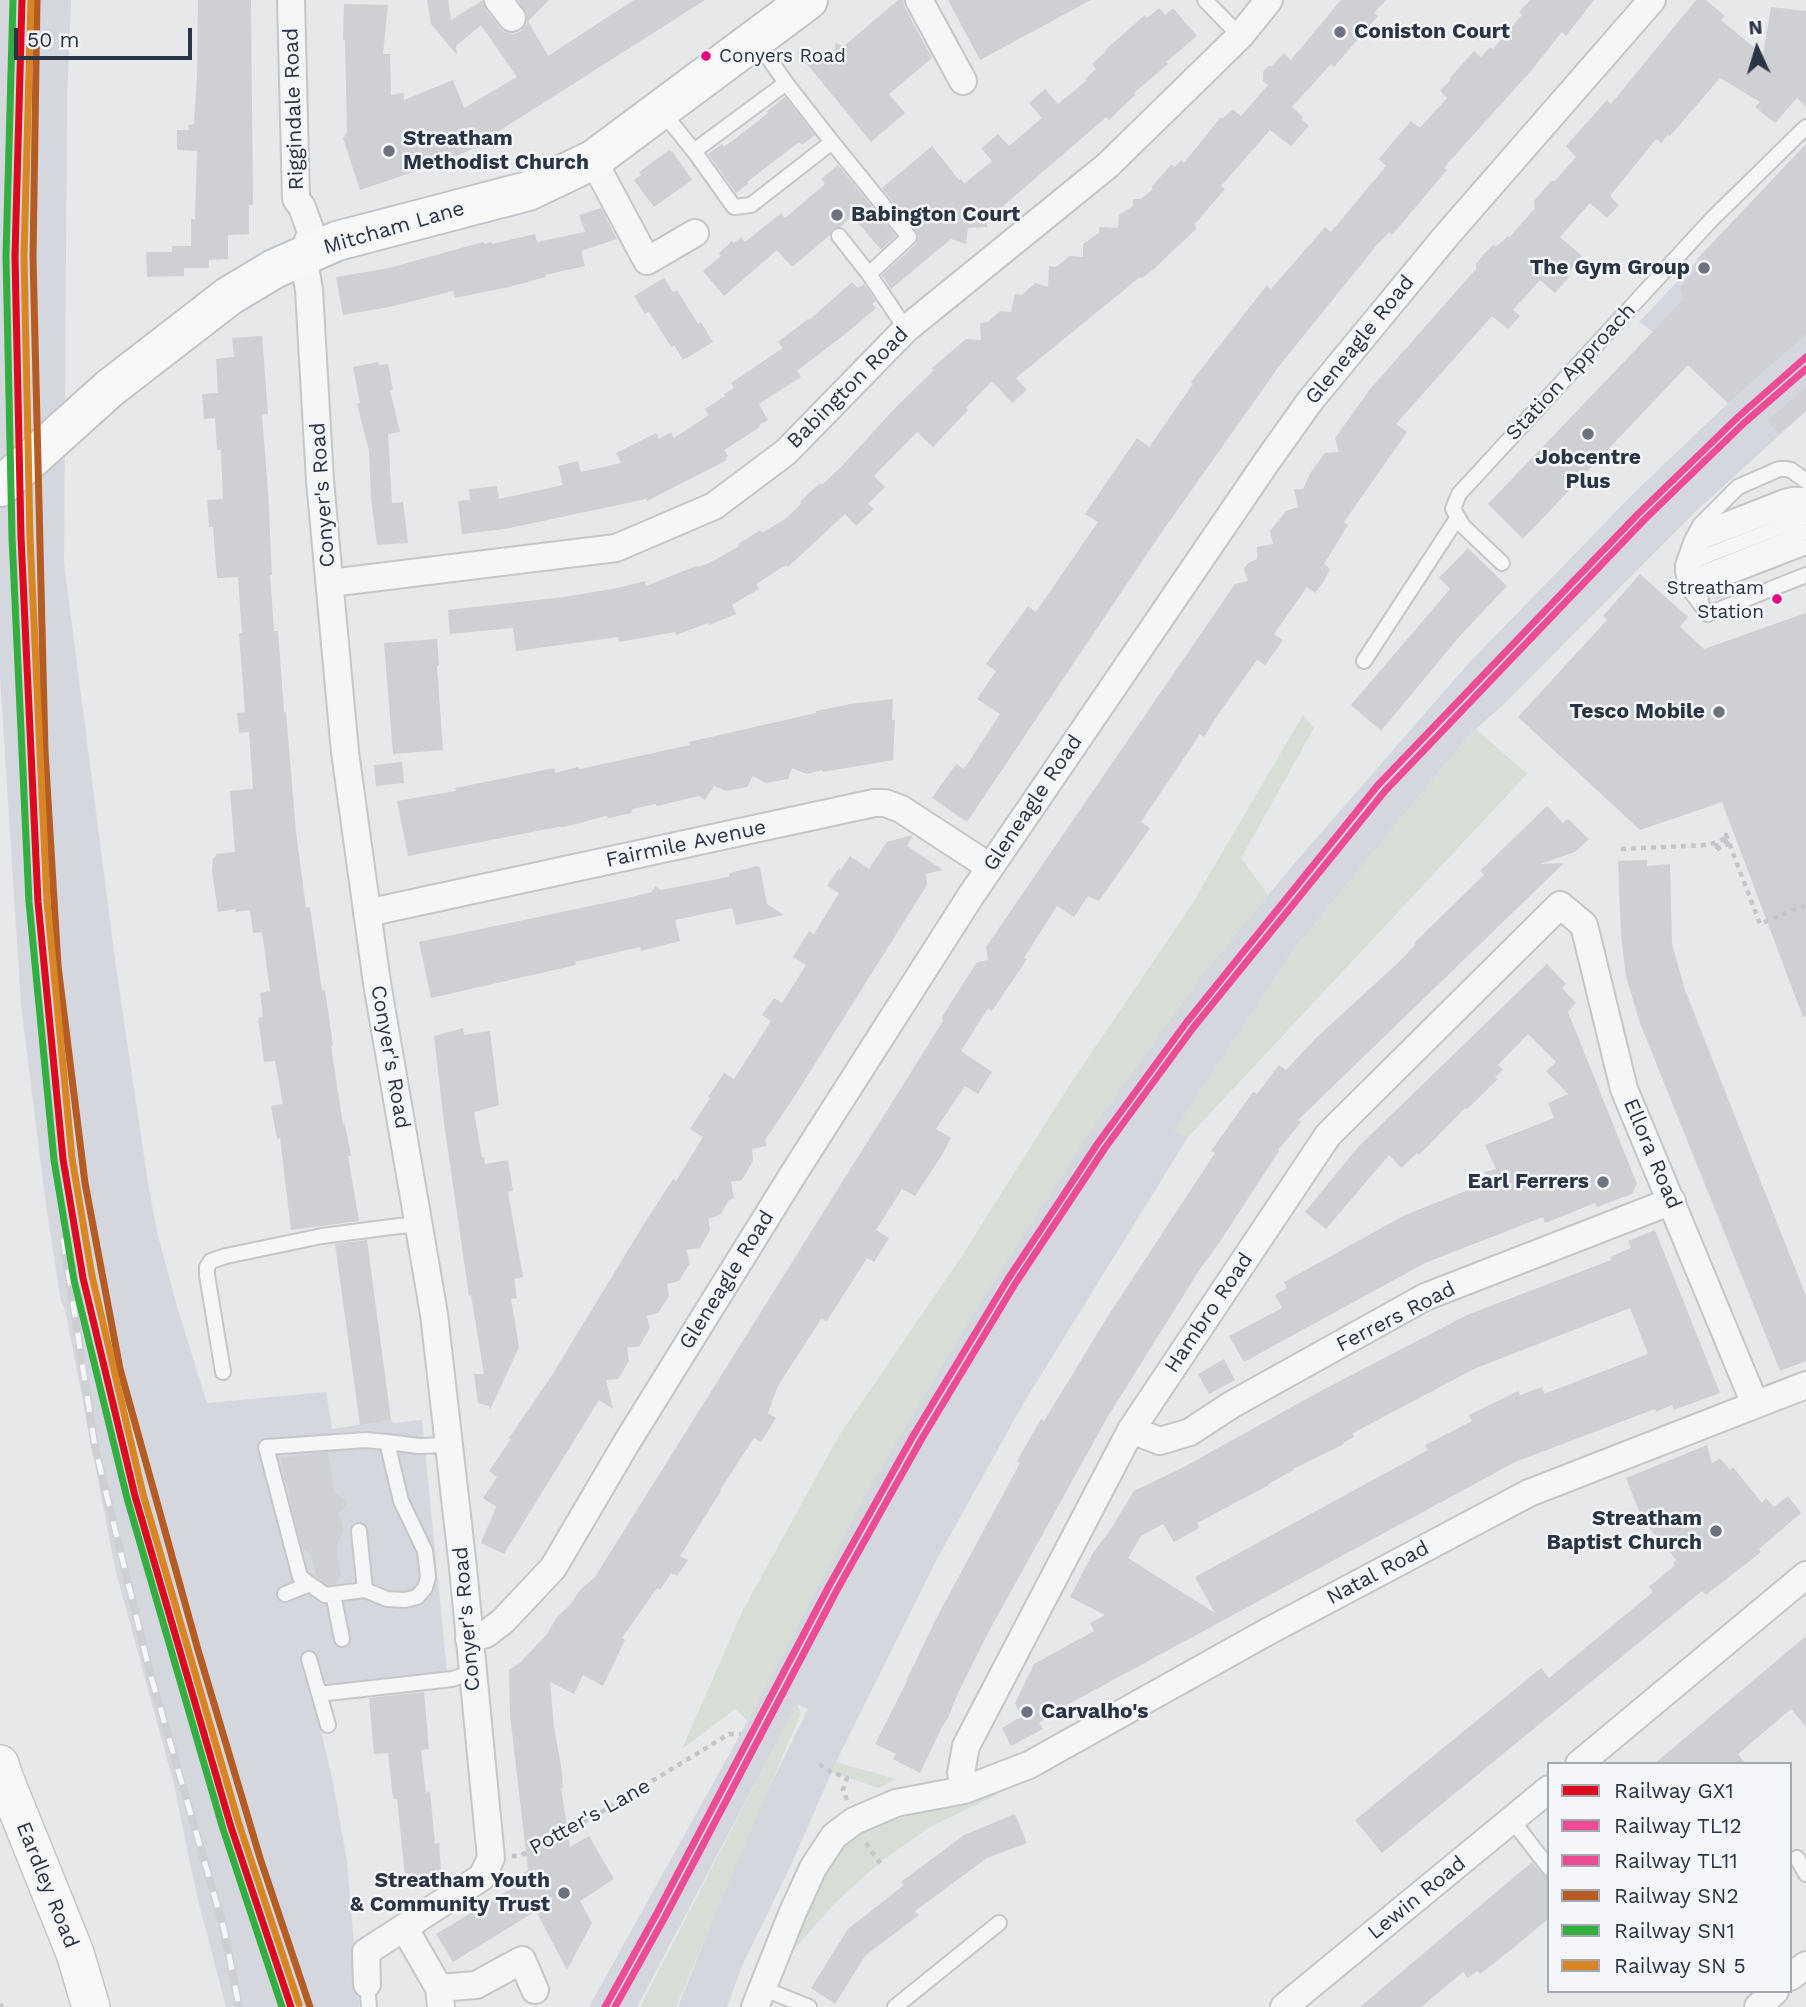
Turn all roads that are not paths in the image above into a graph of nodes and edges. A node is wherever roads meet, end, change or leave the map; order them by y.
1 (291, 0) edge
2 (808, 0) edge
3 (919, 0) edge
4 (1205, 0) edge
5 (1269, 0) edge
6 (1652, 0) edge
7 (1240, 36) junction
8 (755, 39) junction
9 (963, 80) dead end
10 (786, 83) junction
11 (661, 109) junction
12 (1806, 127) edge
13 (832, 142) junction
14 (694, 151) junction
15 (593, 160) junction
16 (695, 233) dead end
17 (839, 236) dead end
18 (303, 255) junction
19 (869, 274) junction
20 (906, 329) junction
21 (1806, 481) edge
22 (0, 487) edge
23 (1806, 495) edge
24 (1806, 505) edge
25 (1458, 517) junction
26 (1806, 517) edge
27 (1806, 532) edge
28 (1691, 542) junction
29 (1806, 547) edge
30 (1502, 563) dead end
31 (1683, 565) junction
32 (1806, 575) edge
33 (330, 583) junction
34 (1700, 603) junction
35 (1364, 661) dead end
36 (990, 867) junction
37 (1560, 905) joint
38 (367, 913) junction
39 (1672, 1202) junction
40 (419, 1225) junction
41 (223, 1372) dead end
42 (1806, 1385) edge
43 (1755, 1404) junction
44 (1131, 1430) junction
45 (387, 1442) junction
46 (449, 1445) junction
47 (359, 1531) dead end
48 (1806, 1575) edge
49 (310, 1584) junction
50 (365, 1590) junction
51 (285, 1594) dead end
52 (333, 1594) junction
53 (342, 1639) dead end
54 (469, 1639) junction
55 (309, 1660) dead end
56 (472, 1673) junction
57 (319, 1694) junction
58 (328, 1725) dead end
59 (1581, 1762) edge
60 (1, 1771) edge
61 (964, 1790) junction
62 (1547, 1791) edge
63 (1512, 1820) junction
64 (1797, 1858) dead end
65 (1547, 1865) edge
66 (1806, 1874) edge
67 (999, 1923) dead end
68 (405, 1929) junction
69 (536, 1990) dead end
70 (1773, 1993) edge
71 (368, 1995) edge
72 (440, 1997) edge
73 (758, 1998) edge
74 (90, 2007) edge
75 (809, 2007) edge
76 (895, 2007) edge
77 (1284, 2007) edge
78 (1758, 2007) edge

1 - 18 street, Riggindale Road
2 - 8 main road, Mitcham Lane
3 - 9 street
4 - 7 lane
5 - 7 street, Babington Road
6 - 36 street, Gleneagle Road
7 - 20 street, Babington Road
8 - 10 lane
8 - 11 main road, Mitcham Lane
10 - 13 lane
10 - 14 lane
11 - 14 lane
11 - 15 main road, Mitcham Lane
12 - 25 lane, Station Approach
13 - 14 lane
13 - 19 lane
15 - 16 street
15 - 18 main road, Mitcham Lane
17 - 19 lane
18 - 22 main road, Mitcham Lane
18 - 33 street, Conyer's Road
19 - 20 lane
20 - 33 street, Babington Road
21 - 28 lane
23 - 28 lane
24 - 31 lane
25 - 30 lane
25 - 35 lane
26 - 34 lane
27 - 34 lane
28 - 31 lane
29 - 34 lane
31 - 34 lane
32 - 34 lane
33 - 38 street, Conyer's Road
36 - 38 street, Fairmile Avenue
36 - 54 street, Gleneagle Road
37 - 39 street, Ellora Road
37 - 44 street, Hambro Road
38 - 40 street, Conyer's Road
39 - 43 street, Ellora Road
39 - 44 street, Ferrers Road
40 - 41 lane
40 - 46 street, Conyer's Road
42 - 43 street, Natal Road
43 - 61 street, Natal Road
44 - 61 street, Hambro Road
45 - 46 lane
45 - 49 lane
45 - 50 lane
46 - 54 street, Conyer's Road
47 - 50 lane
48 - 59 street
49 - 51 lane
49 - 52 lane
50 - 52 lane
52 - 53 lane
54 - 56 street, Conyer's Road
55 - 57 lane
56 - 57 lane
56 - 68 street, Conyer's Road
57 - 58 lane
60 - 74 street, Eardley Road
61 - 73 street, Natal Road
62 - 63 street, Lewin Road
63 - 65 lane
63 - 77 street, Lewin Road
64 - 66 lane
67 - 76 lane
68 - 71 street
68 - 72 street
69 - 72 street
70 - 78 street
73 - 75 lane

